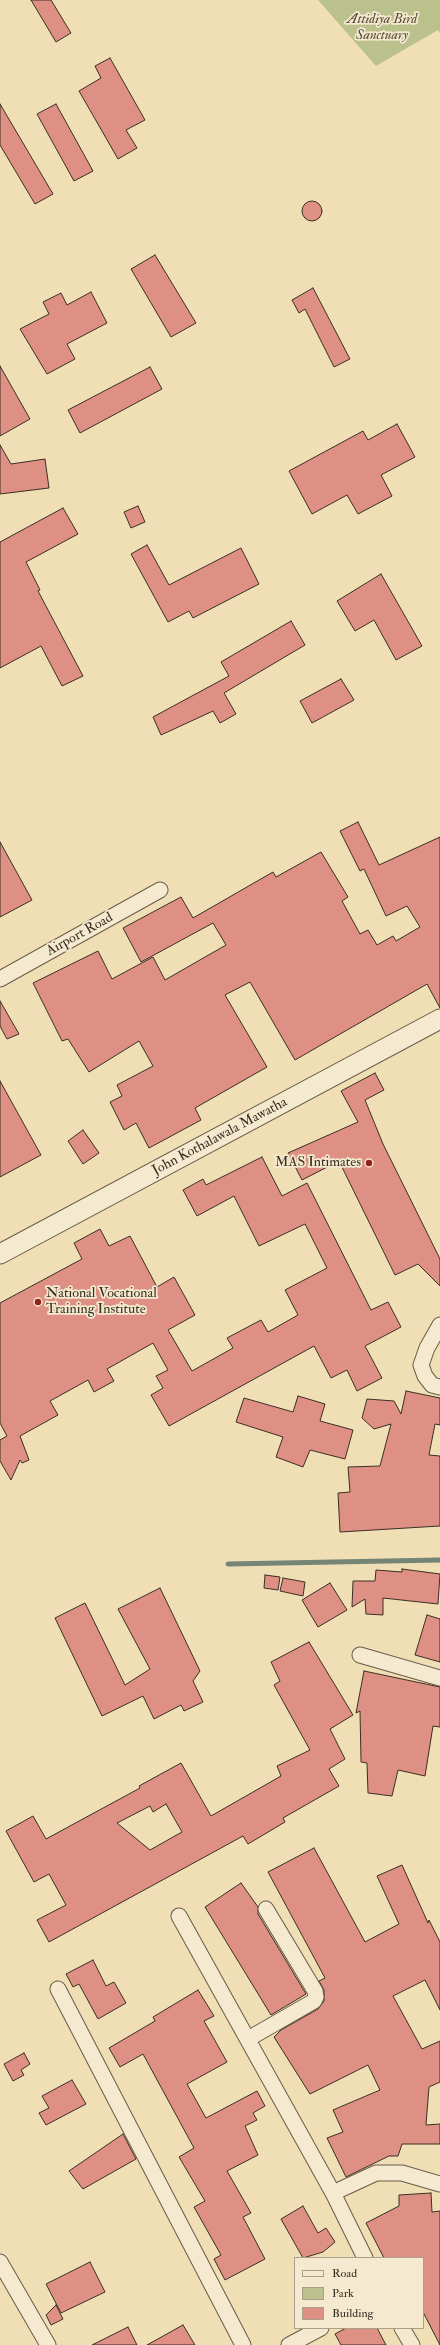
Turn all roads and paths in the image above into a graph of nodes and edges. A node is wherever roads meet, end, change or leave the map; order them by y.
1 (160, 890) dead end
2 (0, 979) edge
3 (440, 1020) edge
4 (0, 1254) edge
5 (440, 1325) edge
6 (440, 1387) edge
7 (360, 1655) dead end
8 (440, 1678) edge
9 (266, 1909) dead end
10 (179, 1916) dead end
11 (58, 1989) dead end
12 (248, 2039) junction
13 (440, 2184) edge
14 (333, 2193) junction
15 (365, 2257) edge
16 (0, 2262) edge
17 (319, 2329) edge
18 (403, 2329) edge
19 (48, 2345) edge
20 (243, 2345) edge
21 (289, 2345) edge
22 (412, 2345) edge

1 - 2 street, Airport Road
3 - 4 street, John Kothalawala Mawatha
5 - 6 street
7 - 8 street
9 - 12 street
10 - 12 street
11 - 20 street
12 - 14 street
13 - 14 street
14 - 15 street
16 - 19 street
17 - 21 street
18 - 22 street

